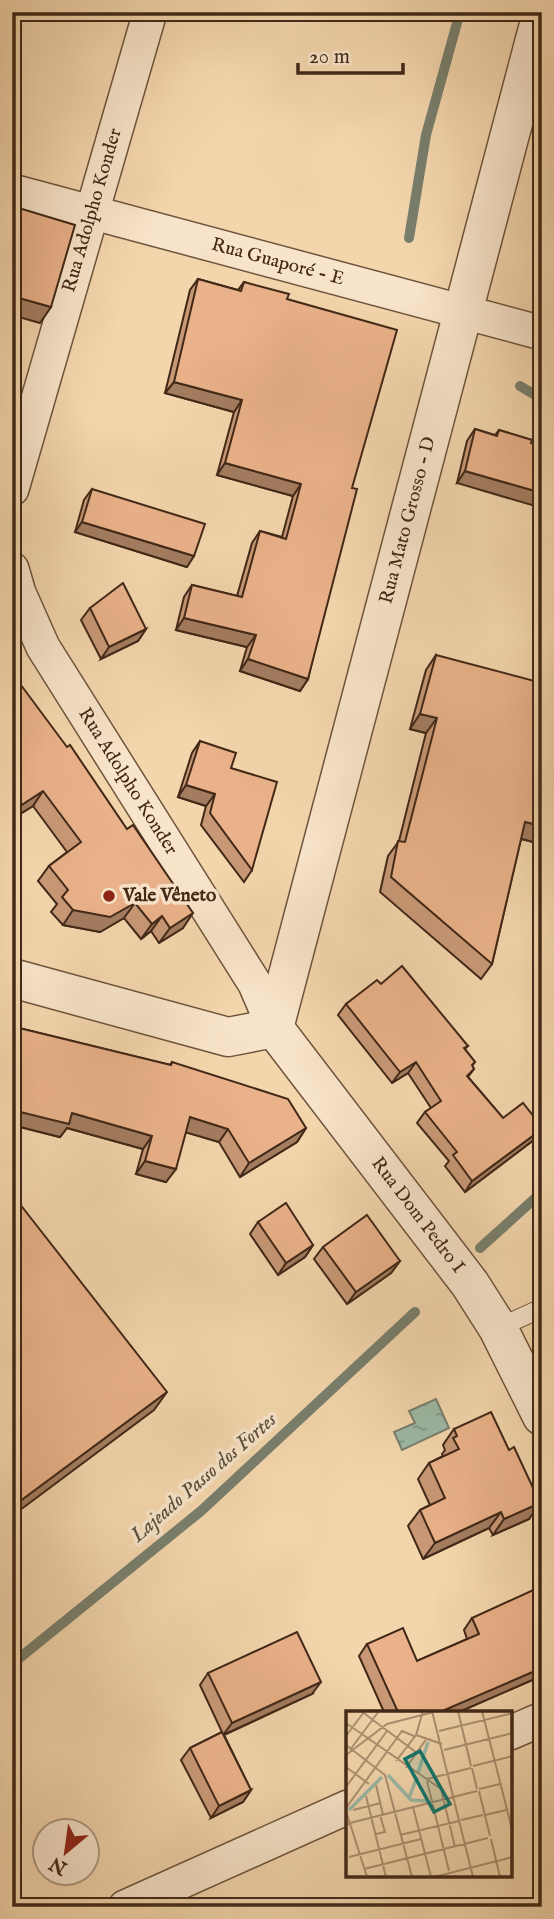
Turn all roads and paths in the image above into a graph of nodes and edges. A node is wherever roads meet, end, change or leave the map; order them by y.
1 (150, 12) edge
2 (542, 13) edge
3 (12, 191) edge
4 (92, 212) junction
5 (462, 311) junction
6 (542, 333) edge
7 (12, 489) edge
8 (12, 569) edge
9 (12, 978) edge
10 (274, 1028) junction
11 (542, 1308) edge
12 (498, 1328) junction
13 (542, 1416) edge
14 (542, 1719) edge
15 (512, 1732) edge
16 (346, 1808) edge
17 (125, 1907) edge

1 - 4 street, Rua Adolpho Konder
2 - 5 street, Rua Mato Grosso - D
3 - 4 street, Rua Guaporé - E
4 - 5 street, Rua Guaporé - E
4 - 7 street, Rua Adolpho Konder
5 - 6 street, Rua Guaporé - E
5 - 10 street, Rua Mato Grosso - D
8 - 10 street, Rua Adolpho Konder
9 - 10 street
10 - 12 street, Rua Dom Pedro I
11 - 12 lane
12 - 13 street, Rua Dom Pedro I
14 - 15 street
16 - 17 street

